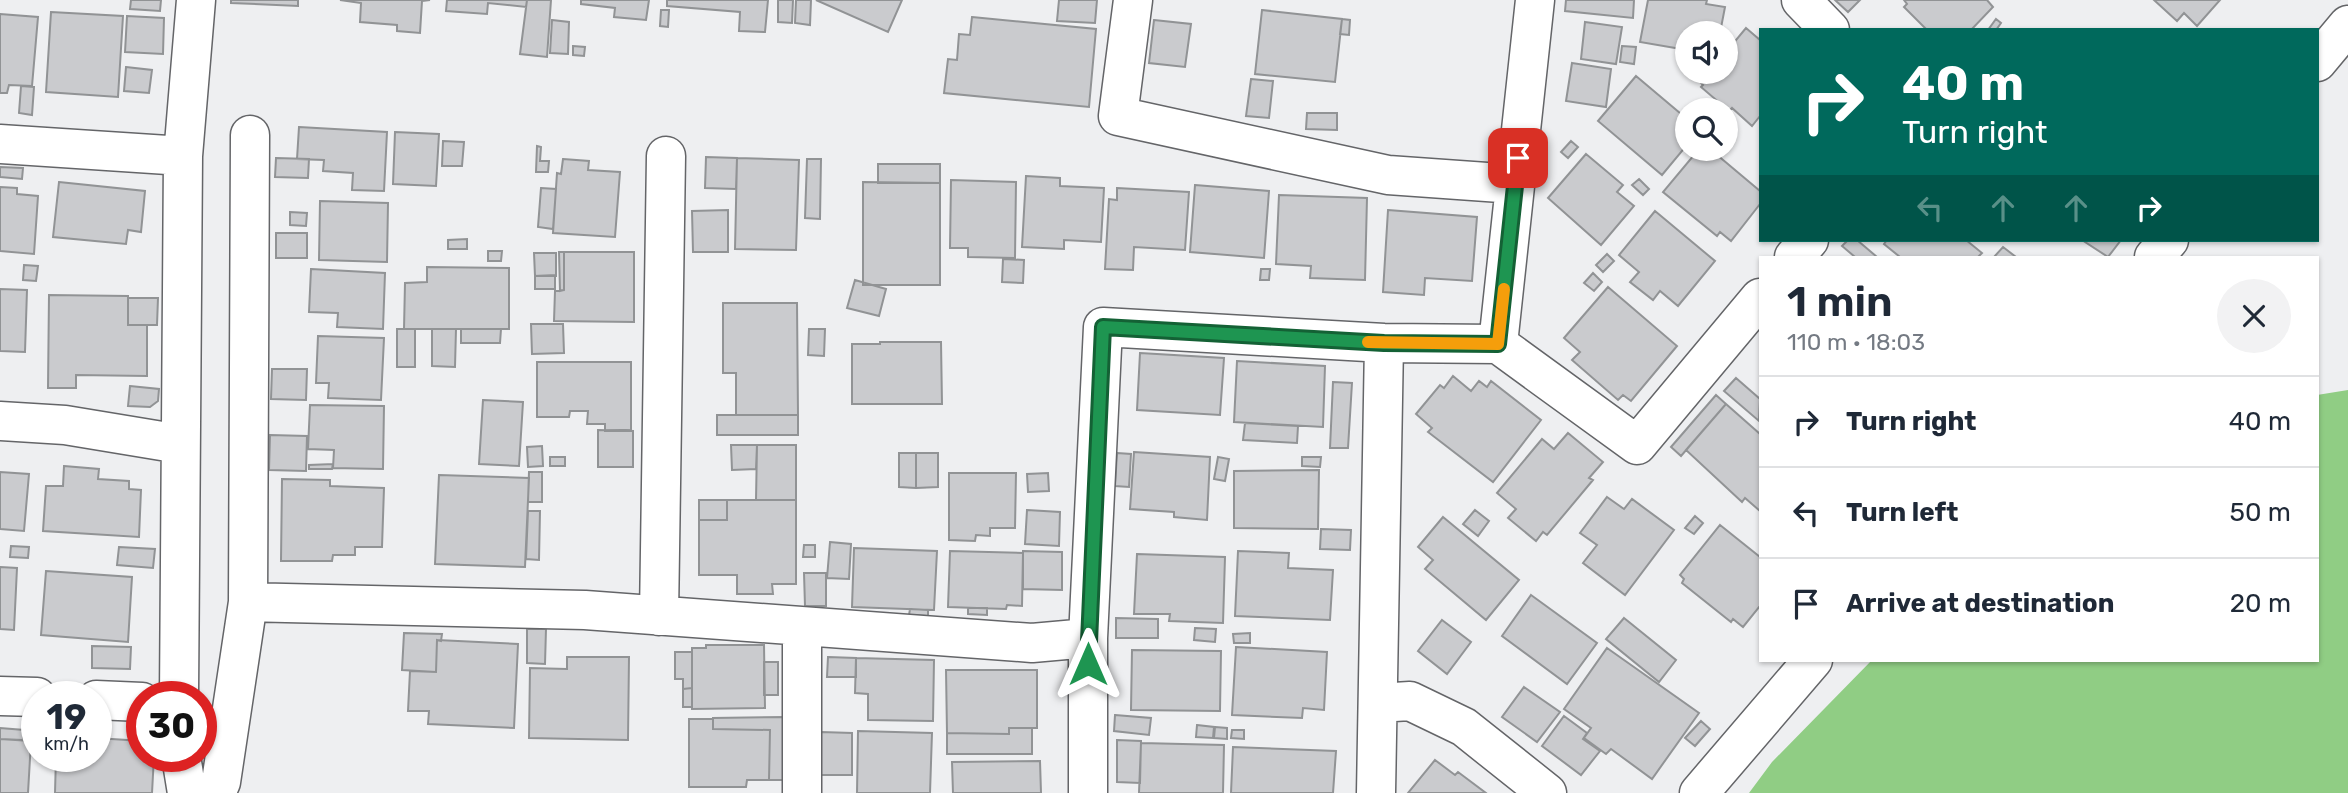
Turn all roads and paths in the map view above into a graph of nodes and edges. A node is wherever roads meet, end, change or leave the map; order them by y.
1 (196, 0) edge
2 (1133, 0) edge
3 (1535, 0) edge
4 (1801, 0) edge
5 (2348, 25) edge
6 (1828, 28) edge
7 (2319, 60) edge
8 (250, 135) dead end
9 (0, 144) edge
10 (183, 156) junction
11 (666, 156) dead end
12 (1515, 184) junction
13 (1807, 242) edge
14 (2167, 242) edge
15 (1795, 256) edge
16 (2155, 256) edge
17 (1759, 299) edge
18 (1384, 343) junction
19 (1498, 344) junction
20 (0, 421) edge
21 (180, 444) junction
22 (248, 602) junction
23 (659, 616) junction
24 (802, 626) junction
25 (1088, 638) junction
26 (1811, 662) edge
27 (179, 681) edge
28 (0, 696) edge
29 (21, 697) edge
30 (1378, 703) junction
31 (184, 772) edge
32 (187, 793) edge
33 (216, 793) edge
34 (802, 793) edge
35 (1088, 793) edge
36 (1376, 793) edge
37 (1547, 793) edge
38 (1699, 793) edge

1 - 10 street
2 - 12 street
3 - 12 street
4 - 6 street
5 - 7 street
8 - 22 street
9 - 10 street
10 - 21 street
11 - 23 street
12 - 19 street
13 - 15 street
14 - 16 street
17 - 19 street
18 - 19 street
18 - 25 street
18 - 30 street
20 - 21 street
21 - 27 street
22 - 23 street
22 - 33 street
23 - 24 street
24 - 25 street
24 - 34 street
25 - 35 street
26 - 38 street
28 - 29 street
30 - 36 street
30 - 37 street
31 - 32 street

